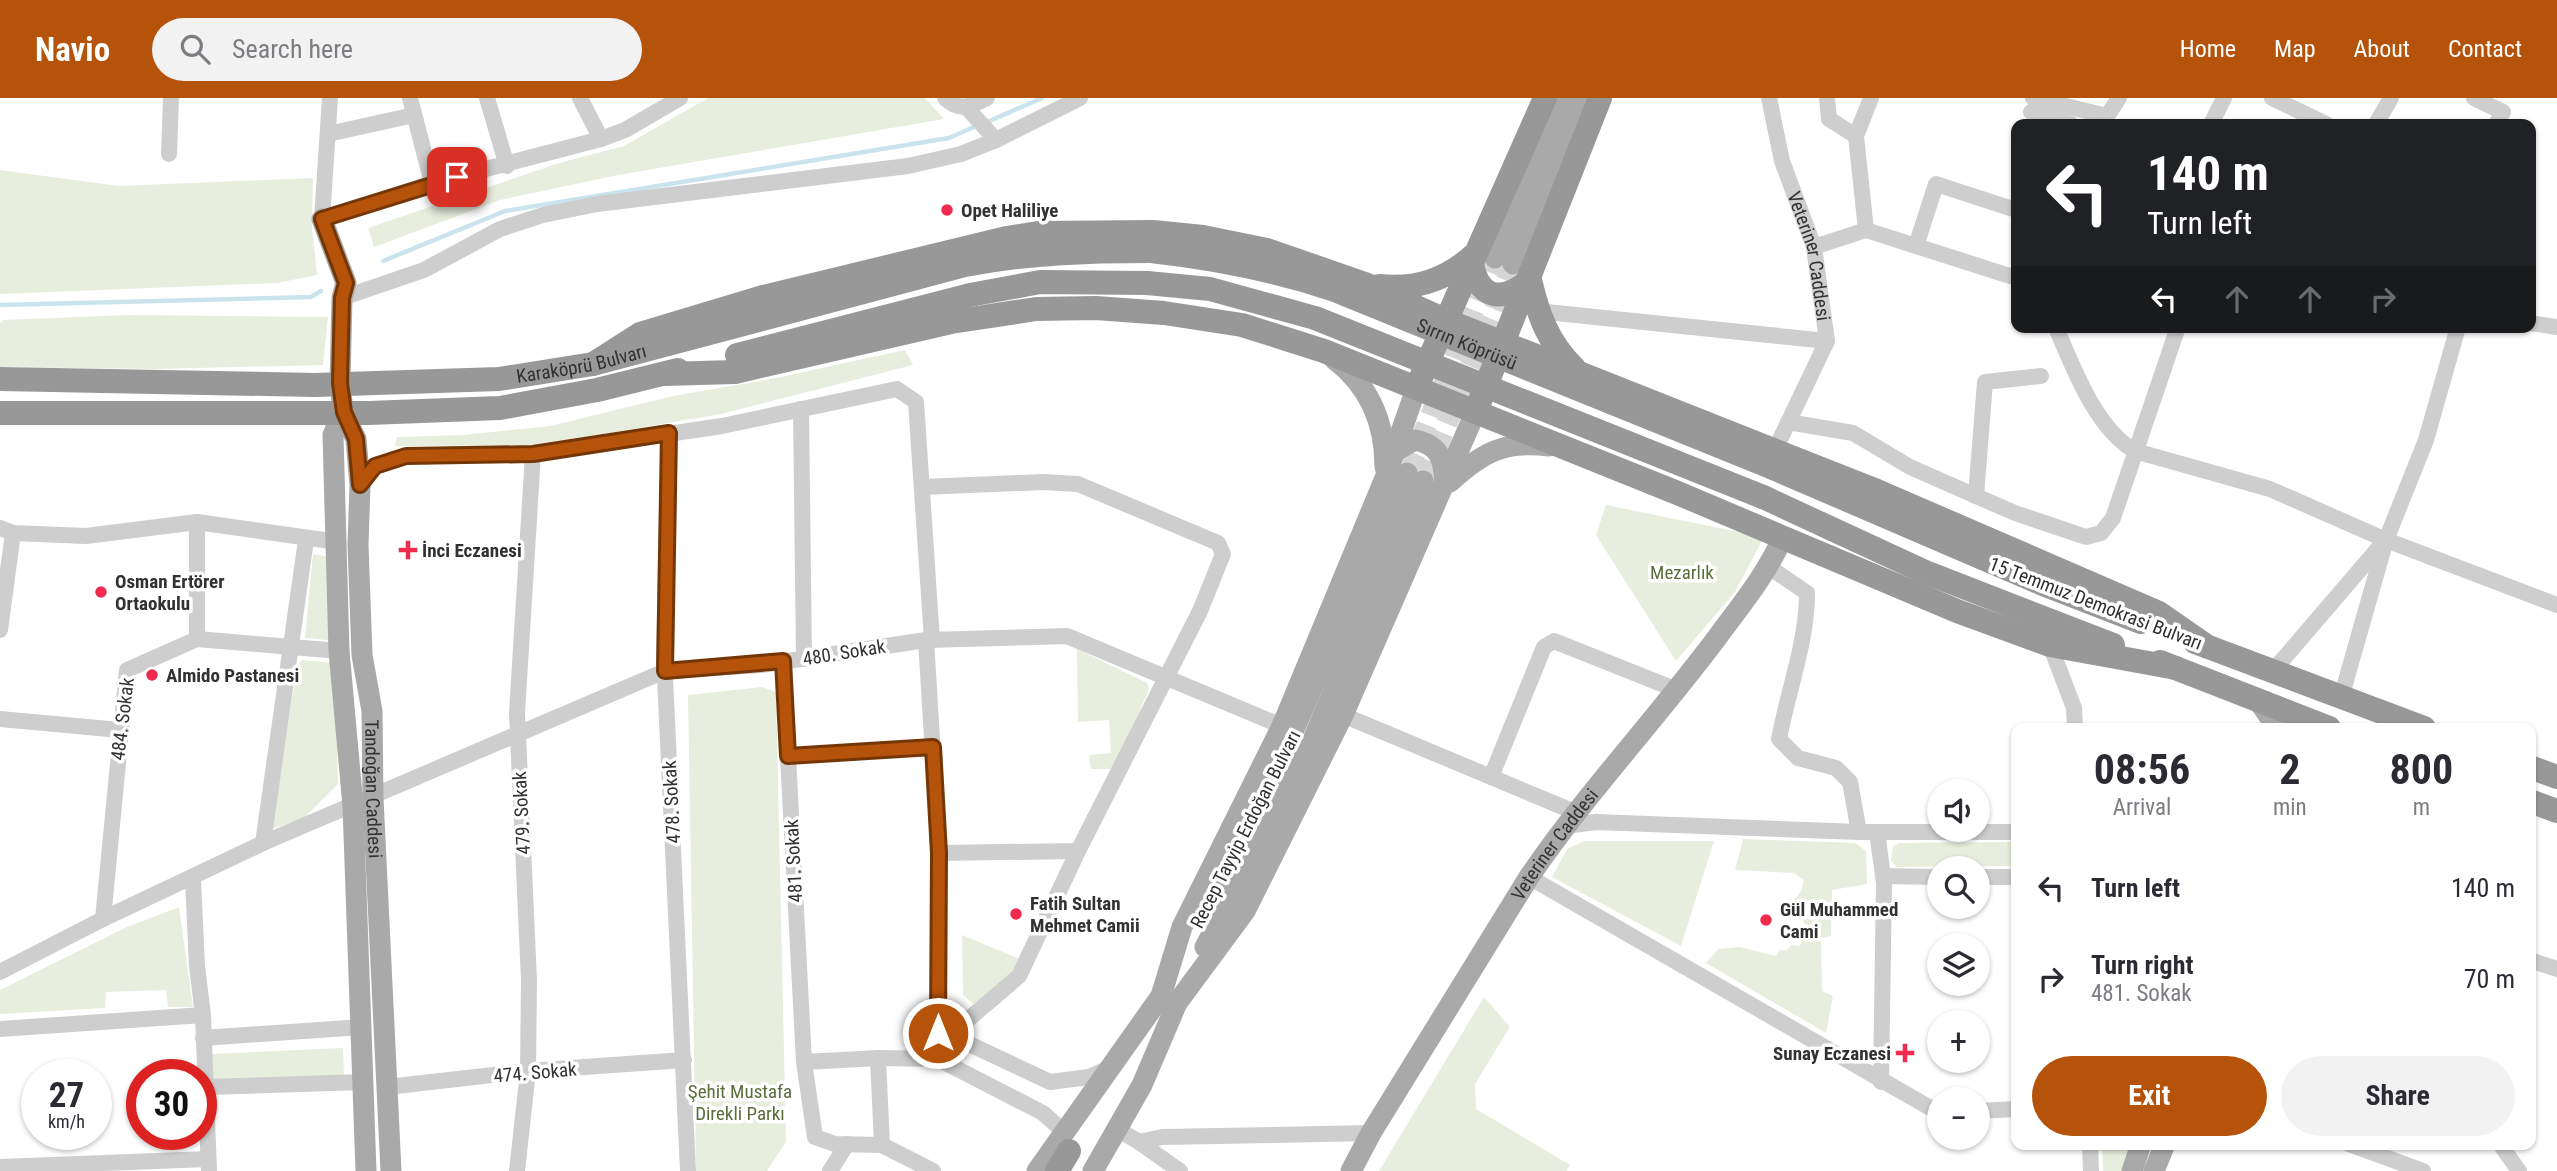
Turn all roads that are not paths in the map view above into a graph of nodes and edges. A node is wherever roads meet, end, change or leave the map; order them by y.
1 (171, 98) edge
2 (329, 98) edge
3 (410, 98) edge
4 (487, 98) edge
5 (580, 98) edge
6 (680, 98) edge
7 (945, 98) edge
8 (987, 98) edge
9 (1080, 98) edge
10 (1545, 98) edge
11 (1562, 98) edge
12 (1582, 98) edge
13 (1600, 98) edge
14 (1769, 98) edge
15 (1827, 98) edge
16 (1871, 98) edge
17 (2119, 98) edge
18 (2224, 98) edge
19 (2272, 98) edge
20 (2390, 98) edge
21 (2474, 98) edge
22 (653, 104) edge
23 (2032, 105) edge
24 (967, 108) junction
25 (414, 115) junction
26 (2061, 119) edge
27 (2099, 119) edge
28 (2105, 119) edge
29 (2214, 119) edge
30 (2316, 119) edge
31 (2379, 119) edge
32 (2499, 119) edge
33 (328, 134) junction
34 (1856, 136) junction
35 (601, 139) junction
36 (996, 140) junction
37 (169, 153) dead end
38 (507, 166) junction
39 (432, 183) junction
40 (2011, 208) edge
41 (322, 219) junction
42 (1866, 230) junction
43 (1916, 246) junction
44 (1814, 247) junction
45 (1151, 251) joint
46 (1498, 263) junction
47 (2011, 276) edge
48 (1147, 283) joint
49 (1365, 284) junction
50 (342, 298) junction
51 (1537, 311) junction
52 (1445, 320) junction
53 (2536, 324) edge
54 (2557, 327) edge
55 (2059, 333) edge
56 (2176, 333) edge
57 (2456, 333) edge
58 (1826, 341) junction
59 (1504, 343) junction
60 (1324, 351) junction
61 (593, 364) junction
62 (1577, 371) junction
63 (664, 374) junction
64 (2041, 376) dead end
65 (0, 379) edge
66 (340, 383) junction
67 (1416, 389) junction
68 (801, 409) junction
69 (344, 412) junction
70 (0, 413) edge
71 (1475, 413) junction
72 (1788, 422) junction
73 (669, 433) junction
74 (1565, 448) junction
75 (2135, 451) junction
76 (1394, 453) junction
77 (533, 454) junction
78 (1774, 459) junction
79 (1415, 477) tunnel mouth
80 (1385, 478) junction
81 (360, 485) junction
82 (1445, 486) junction
83 (922, 487) junction
84 (1976, 496) junction
85 (1763, 497) joint
86 (197, 522) junction
87 (7, 531) edge
88 (1783, 537) junction
89 (306, 540) junction
90 (2386, 540) junction
91 (338, 542) junction
92 (1769, 567) junction
93 (2557, 605) edge
94 (0, 630) edge
95 (197, 639) junction
96 (929, 640) junction
97 (2050, 645) junction
98 (292, 647) junction
99 (339, 651) junction
100 (804, 659) junction
101 (783, 661) junction
102 (2176, 668) junction
103 (665, 671) junction
104 (2273, 671) junction
105 (1167, 677) junction
106 (1677, 690) junction
107 (2342, 698) junction
108 (2258, 700) junction
109 (1343, 715) junction
110 (0, 719) edge
111 (2075, 723) edge
112 (2274, 723) edge
113 (2316, 723) edge
114 (2410, 723) edge
115 (1282, 726) junction
116 (120, 730) junction
117 (518, 735) junction
118 (933, 747) junction
119 (788, 756) junction
120 (2536, 769) edge
121 (1491, 777) junction
122 (2557, 777) edge
123 (373, 798) junction
124 (2536, 803) edge
125 (353, 806) junction
126 (2557, 811) edge
127 (1571, 820) junction
128 (1859, 832) junction
129 (1877, 832) junction
130 (2011, 832) edge
131 (264, 843) junction
132 (1078, 851) junction
133 (939, 853) junction
134 (1883, 876) junction
135 (1529, 877) junction
136 (1927, 877) edge
137 (1990, 877) edge
138 (2011, 877) edge
139 (193, 879) junction
140 (103, 919) junction
141 (2536, 962) edge
142 (2557, 969) edge
143 (0, 972) edge
144 (1169, 1000) junction
145 (203, 1015) junction
146 (362, 1027) junction
147 (0, 1029) edge
148 (950, 1035) junction
149 (204, 1038) junction
150 (878, 1058) junction
151 (205, 1059) edge
152 (938, 1059) junction
153 (684, 1060) junction
154 (804, 1062) junction
155 (1107, 1069) junction
156 (528, 1071) junction
157 (364, 1082) junction
158 (1881, 1082) junction
159 (217, 1087) edge
160 (387, 1087) junction
161 (1927, 1107) edge
162 (2011, 1110) edge
163 (1990, 1111) edge
164 (1117, 1129) junction
165 (1371, 1133) junction
166 (1139, 1142) junction
167 (847, 1144) junction
168 (882, 1145) junction
169 (2090, 1150) edge
170 (2139, 1150) edge
171 (2163, 1150) edge
172 (2360, 1150) edge
173 (2504, 1150) edge
174 (1073, 1160) edge
175 (208, 1165) edge
176 (2390, 1166) edge
177 (0, 1167) edge
178 (366, 1171) edge
179 (391, 1171) edge
180 (517, 1171) edge
181 (688, 1171) edge
182 (830, 1171) edge
183 (933, 1171) edge
184 (1037, 1171) edge
185 (1180, 1171) edge
186 (1351, 1171) edge
187 (2091, 1171) edge
188 (2132, 1171) edge
189 (2154, 1171) edge
190 (2423, 1171) edge
191 (2519, 1171) edge

1 - 37 street
2 - 33 street
3 - 25 street
4 - 38 street
5 - 35 street
6 - 22 street
7 - 24 street
8 - 24 street
9 - 36 street
10 - 46 highway
11 - 46 main road
12 - 46 main road
13 - 46 highway
14 - 44 street, Veteriner Caddesi
15 - 34 street
16 - 34 street
17 - 28 street
18 - 29 street
19 - 30 street
20 - 31 street
21 - 32 street
22 - 35 street
23 - 26 street
23 - 27 street
24 - 36 street
25 - 33 street
25 - 39 street
33 - 41 street
34 - 42 street
35 - 38 street
36 - 50 street
38 - 39 street
39 - 41 street
40 - 43 street
41 - 50 main road, Tandoğan Caddesi
42 - 43 street
42 - 44 street
43 - 47 street
44 - 58 street, Veteriner Caddesi
45 - 61 highway, Karaköprü Bulvarı
45 - 78 highway, Sırrın Köprüsü, bridge
46 - 49 highway
46 - 51 highway
46 - 52 highway
46 - 59 highway
48 - 63 highway, Karaköprü Bulvarı
48 - 85 highway, Sırrın Köprüsü, bridge
49 - 52 highway
49 - 61 highway
50 - 66 main road, Tandoğan Caddesi
51 - 58 street
51 - 62 highway
52 - 59 highway
52 - 67 highway
53 - 54 street
55 - 75 street
56 - 75 street
57 - 90 street
58 - 72 street, Veteriner Caddesi
59 - 62 highway
59 - 71 highway
60 - 63 highway
60 - 67 highway
60 - 80 main road
61 - 66 highway, Karaköprü Bulvarı
62 - 78 highway
63 - 69 highway, Karaköprü Bulvarı
64 - 84 street
65 - 66 highway, Karaköprü Bulvarı
66 - 69 main road, Tandoğan Caddesi
67 - 71 highway
67 - 76 main road
68 - 73 street
68 - 83 street
68 - 100 street
69 - 70 highway, Karaköprü Bulvarı
69 - 81 main road, Tandoğan Caddesi
69 - 91 main road, Tandoğan Caddesi
71 - 74 highway
71 - 82 main road
72 - 78 street, Veteriner Caddesi
72 - 84 street
73 - 77 street
73 - 103 street, 478. Sokak
74 - 82 main road
74 - 88 highway
75 - 84 street
75 - 90 street
76 - 80 main road
76 - 82 main road
77 - 81 street
77 - 117 street, 479. Sokak
78 - 104 highway, 15 Temmuz Demokrasi Bulvarı
79 - 144 main road, Recep Tayyip Erdoğan Bulvarı
80 - 115 main road
81 - 123 main road, Tandoğan Caddesi
82 - 109 main road
83 - 96 street
83 - 105 street
85 - 102 highway, 15 Temmuz Demokrasi Bulvarı
86 - 87 street
86 - 89 street
86 - 95 street
87 - 94 street
88 - 92 main road, Veteriner Caddesi
88 - 97 highway
89 - 91 street
89 - 98 street
90 - 93 street
90 - 104 street
90 - 107 street
91 - 99 main road, Tandoğan Caddesi
92 - 106 main road, Veteriner Caddesi
92 - 128 street
95 - 98 street
95 - 116 street, 484. Sokak
96 - 100 street, 480. Sokak
96 - 105 street, 480. Sokak
96 - 118 street
97 - 102 highway
97 - 111 street
98 - 99 street
98 - 131 street
99 - 125 main road, Tandoğan Caddesi
100 - 101 street, 480. Sokak
101 - 103 street, 480. Sokak
101 - 119 street, 481. Sokak
102 - 108 highway, 15 Temmuz Demokrasi Bulvarı
103 - 117 street, 480. Sokak
103 - 153 street, 478. Sokak
104 - 107 highway, 15 Temmuz Demokrasi Bulvarı
105 - 115 street, 480. Sokak
105 - 132 street
106 - 121 street
106 - 127 main road, Veteriner Caddesi
107 - 114 highway, 15 Temmuz Demokrasi Bulvarı
108 - 112 main road
108 - 113 highway, 15 Temmuz Demokrasi Bulvarı
109 - 121 street
109 - 144 main road
110 - 116 street
115 - 144 main road
116 - 140 street, 484. Sokak
117 - 123 street, 480. Sokak
117 - 156 street, 479. Sokak
118 - 119 street
118 - 133 street
119 - 154 street, 481. Sokak
120 - 122 highway
121 - 127 street
123 - 125 street, 480. Sokak
123 - 160 main road, Tandoğan Caddesi
124 - 126 highway
125 - 131 street, 480. Sokak
125 - 146 main road, Tandoğan Caddesi
127 - 128 street
127 - 135 main road, Veteriner Caddesi
128 - 129 street
129 - 130 street
129 - 134 street
131 - 139 street, 480. Sokak
132 - 133 street
132 - 148 street
133 - 152 street
134 - 136 street
134 - 158 street
135 - 158 street
135 - 165 main road, Veteriner Caddesi
137 - 138 street
139 - 140 street, 480. Sokak
139 - 145 street
140 - 143 street, 480. Sokak
141 - 142 street
144 - 155 main road
144 - 164 main road
144 - 174 main road, Recep Tayyip Erdoğan Bulvarı
145 - 147 street
145 - 149 street
146 - 149 street
146 - 157 main road, Tandoğan Caddesi
148 - 152 street
148 - 155 street
149 - 151 street
150 - 152 street
150 - 154 street
150 - 168 street
152 - 174 street
153 - 156 street, 474. Sokak
153 - 181 street, 478. Sokak
154 - 167 street, 481. Sokak
155 - 174 main road
156 - 160 street, 474. Sokak
156 - 180 street, 479. Sokak
157 - 159 street
157 - 178 main road, Tandoğan Caddesi
158 - 161 street
160 - 179 main road, Tandoğan Caddesi
162 - 163 street
164 - 166 street
164 - 174 main road
165 - 166 street
165 - 186 main road, Veteriner Caddesi
166 - 185 street
167 - 168 street
167 - 182 street
168 - 183 street
169 - 187 street
170 - 188 main road
171 - 189 main road
172 - 176 street
173 - 191 street
174 - 184 main road
175 - 177 street
176 - 190 street

